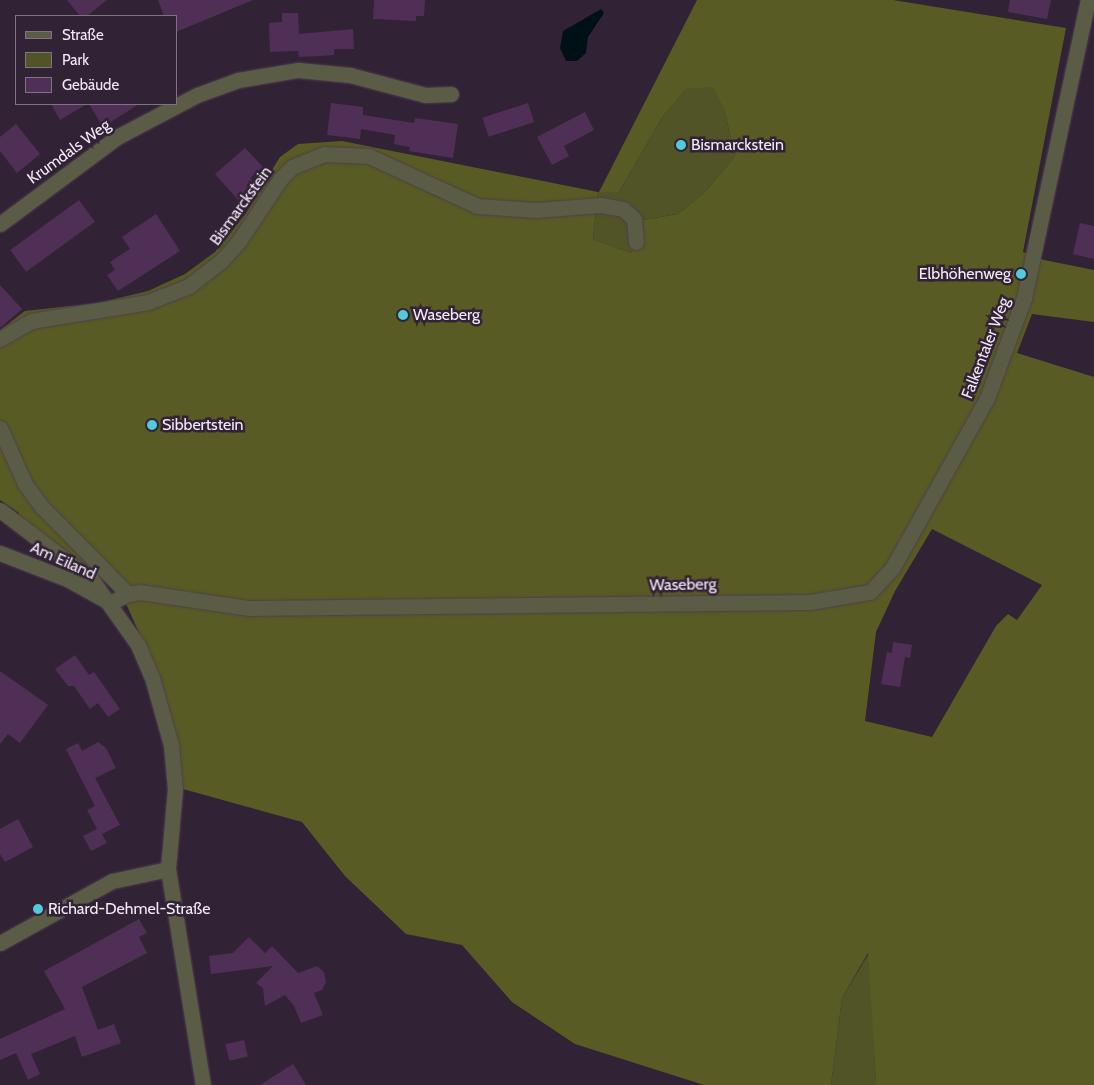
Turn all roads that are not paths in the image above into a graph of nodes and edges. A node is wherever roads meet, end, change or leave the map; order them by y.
1 (1088, 0) edge
2 (451, 94) dead end
3 (178, 104) edge
4 (176, 105) edge
5 (0, 224) edge
6 (636, 242) dead end
7 (0, 339) edge
8 (0, 428) edge
9 (0, 510) edge
10 (0, 553) edge
11 (870, 592) joint
12 (128, 594) junction
13 (110, 604) junction
14 (168, 869) junction
15 (0, 943) edge
16 (203, 1085) edge

1 - 11 street, Falkentaler Weg
2 - 3 street, Krumdals Weg
4 - 5 street, Krumdals Weg
6 - 7 street, Bismarckstein
8 - 12 street
9 - 13 street
10 - 13 street, Am Eiland
11 - 12 street, Waseberg
12 - 13 street, Waseberg
13 - 14 street
14 - 15 street
14 - 16 street

